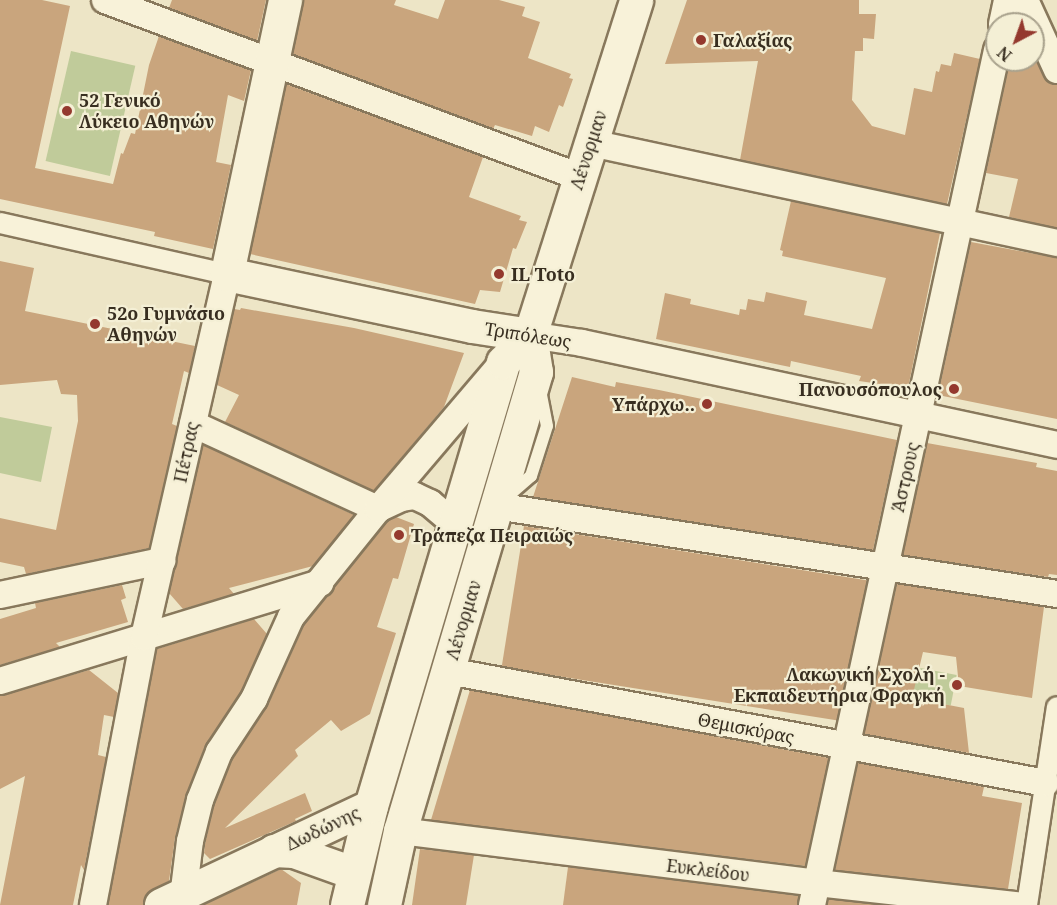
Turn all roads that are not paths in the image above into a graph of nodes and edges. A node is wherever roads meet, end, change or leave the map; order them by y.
1 (105, 0) edge
2 (285, 0) edge
3 (636, 0) edge
4 (1025, 0) edge
5 (272, 62) junction
6 (1057, 70) edge
7 (992, 72) edge
8 (591, 143) junction
9 (580, 177) junction
10 (0, 223) edge
11 (961, 224) junction
12 (1057, 243) edge
13 (227, 274) junction
14 (530, 335) junction
15 (503, 362) junction
16 (918, 416) junction
17 (193, 424) junction
18 (1057, 446) edge
19 (496, 506) junction
20 (378, 509) junction
21 (453, 523) junction
22 (162, 561) junction
23 (885, 567) junction
24 (320, 584) junction
25 (1057, 594) edge
26 (0, 595) edge
27 (144, 638) junction
28 (447, 670) junction
29 (0, 681) edge
30 (1057, 707) edge
31 (846, 747) junction
32 (1046, 783) junction
33 (371, 806) junction
34 (400, 831) junction
35 (274, 851) junction
36 (353, 873) junction
37 (814, 894) edge
38 (176, 902) edge
39 (93, 905) edge
40 (347, 905) edge
41 (384, 905) edge
42 (1017, 905) edge
43 (1027, 905) edge

1 - 5 street
2 - 5 main road, Πέτρας
3 - 8 main road, Λένορμαν
4 - 6 street
5 - 9 street
5 - 13 main road, Πέτρας
7 - 11 street, Άστρους
8 - 9 main road, Λένορμαν
8 - 11 street
9 - 14 main road, Λένορμαν
10 - 13 street, Τριπόλεως
11 - 12 street
11 - 16 street, Άστρους
13 - 14 main road, Τριπόλεως
13 - 17 street, Πέτρας
14 - 15 main road, Λένορμαν
14 - 16 street, Τριπόλεως
14 - 19 main road, Λένορμαν
15 - 20 street, Λένορμαν
15 - 21 main road, Λένορμαν
16 - 18 street, Τριπόλεως
16 - 23 street, Άστρους
17 - 20 street
17 - 22 street, Πέτρας
19 - 23 street
19 - 28 main road, Λένορμαν
20 - 21 street
20 - 24 street, Λένορμαν
21 - 33 main road, Λένορμαν
22 - 26 street
22 - 27 street, Πέτρας
23 - 25 street
23 - 31 street, Άστρους
24 - 27 street
24 - 38 street, Λένορμαν
27 - 29 street
27 - 39 street, Πέτρας
28 - 31 street, Θεμισκύρας
28 - 34 main road, Λένορμαν
30 - 32 street
31 - 32 street, Θεμισκύρας
31 - 37 street, Άστρους
32 - 43 street
33 - 35 street, Δωδώνης
33 - 36 main road, Λένορμαν
34 - 37 street, Ευκλείδου
34 - 41 main road, Λένορμαν
35 - 36 street, Δωδώνης
35 - 38 street, Δωδώνης
36 - 40 main road, Λένορμαν
37 - 42 street, Ευκλείδου

